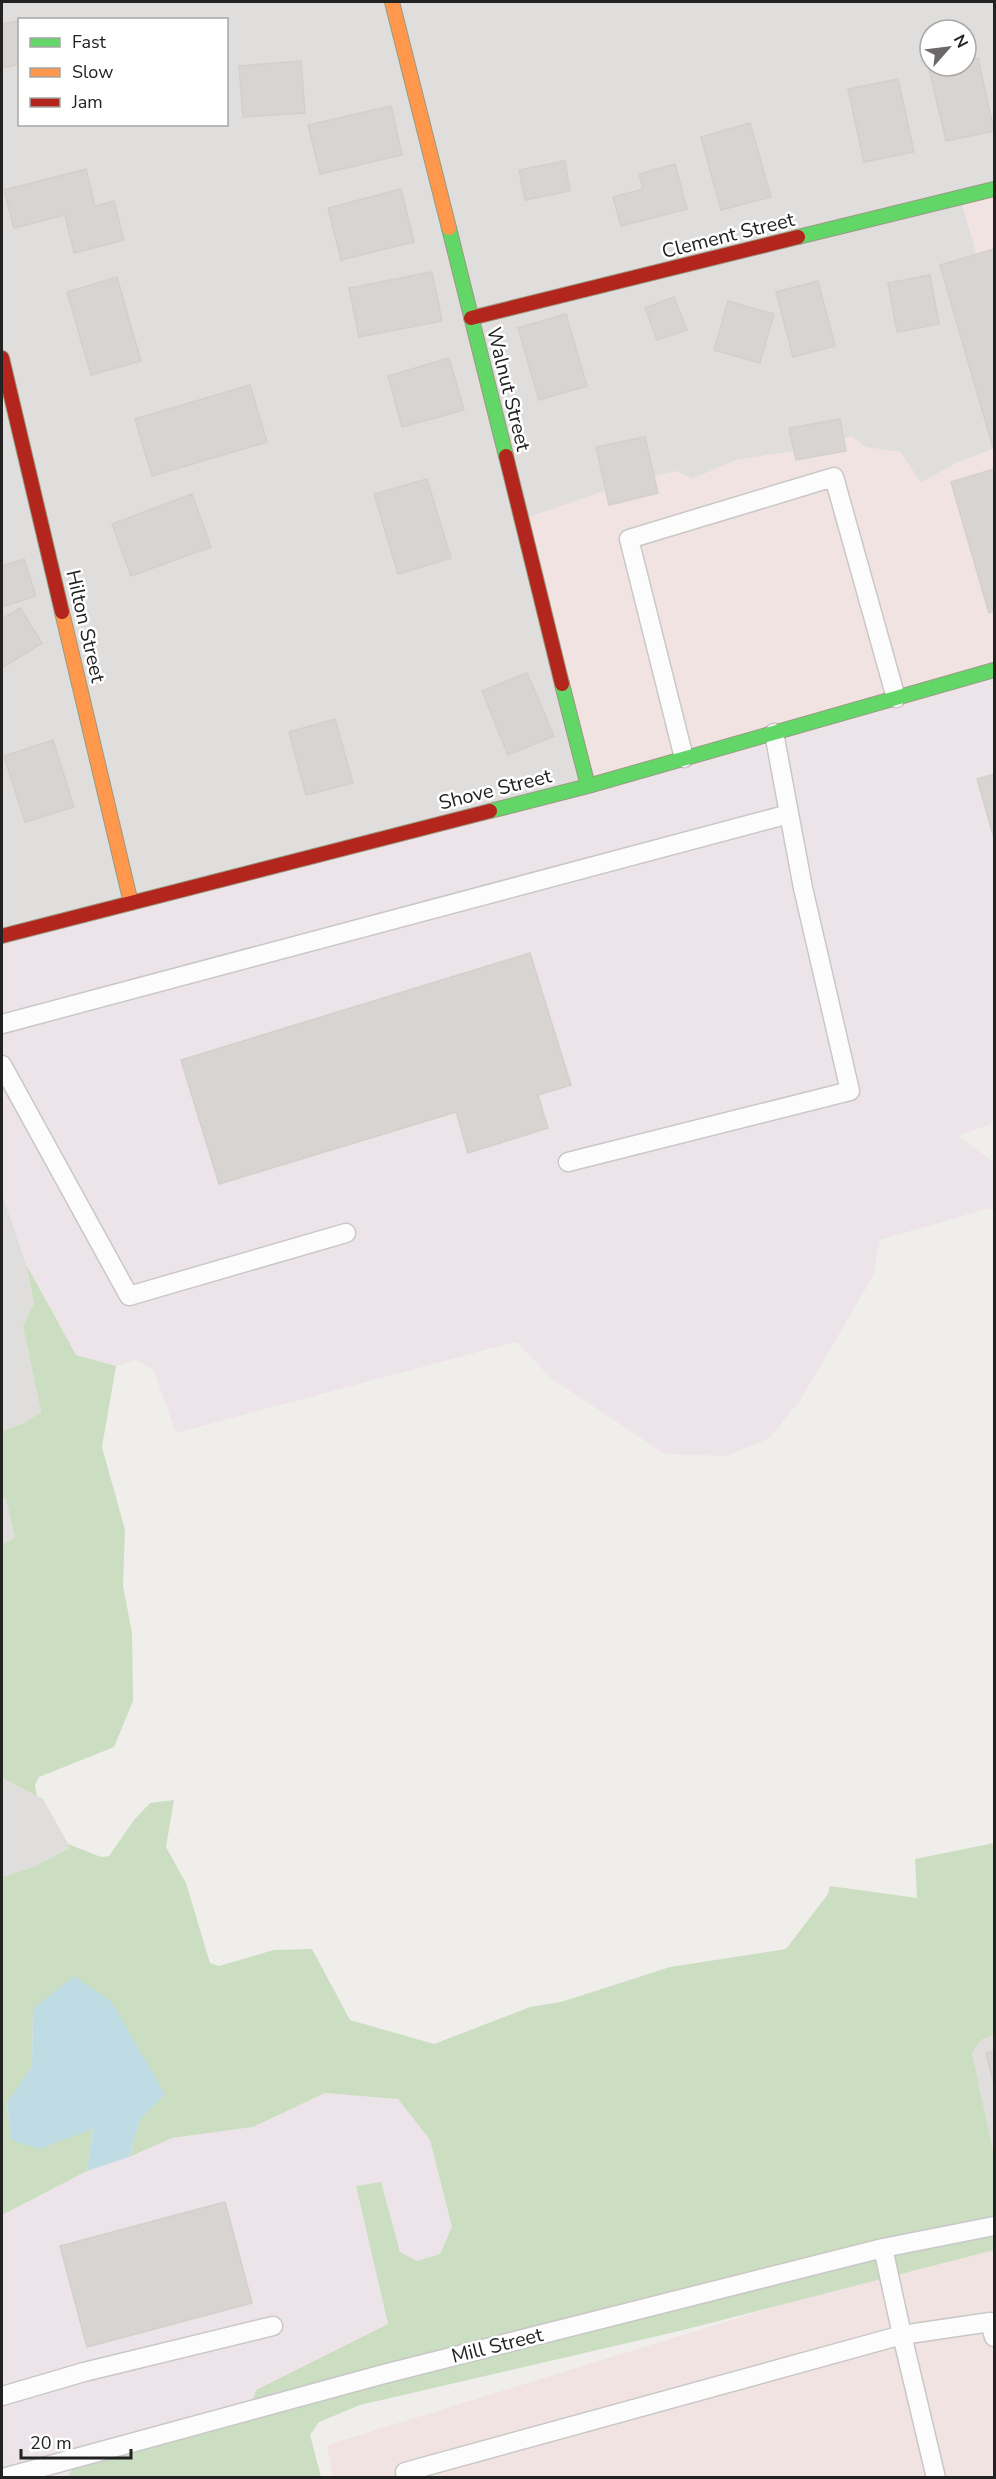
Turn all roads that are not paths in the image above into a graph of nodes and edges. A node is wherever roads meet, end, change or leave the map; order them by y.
1 (392, 2) edge
2 (994, 189) edge
3 (471, 318) junction
4 (2, 358) edge
5 (994, 670) edge
6 (896, 698) junction
7 (774, 732) junction
8 (684, 758) junction
9 (588, 786) junction
10 (789, 814) junction
11 (131, 903) junction
12 (2, 936) edge
13 (2, 1024) edge
14 (2, 1065) edge
15 (568, 1162) dead end
16 (346, 1233) dead end
17 (994, 2226) edge
18 (884, 2248) junction
19 (273, 2326) dead end
20 (902, 2335) junction
21 (994, 2337) edge
22 (2, 2396) edge
23 (3, 2478) edge
24 (406, 2478) edge
25 (936, 2478) edge

1 - 3 street, Walnut Street
2 - 3 street, Clement Street
3 - 9 street, Walnut Street
4 - 11 street, Hilton Street
5 - 6 street, Shove Street
6 - 7 street, Shove Street
6 - 8 lane
7 - 8 street, Shove Street
7 - 10 lane
8 - 9 street, Shove Street
9 - 11 street, Shove Street
10 - 13 lane
10 - 15 lane
11 - 12 street, Shove Street
14 - 16 lane
17 - 18 lane, Mill Street
18 - 20 lane
18 - 23 lane, Mill Street
19 - 22 lane
20 - 21 lane
20 - 24 lane
20 - 25 lane

